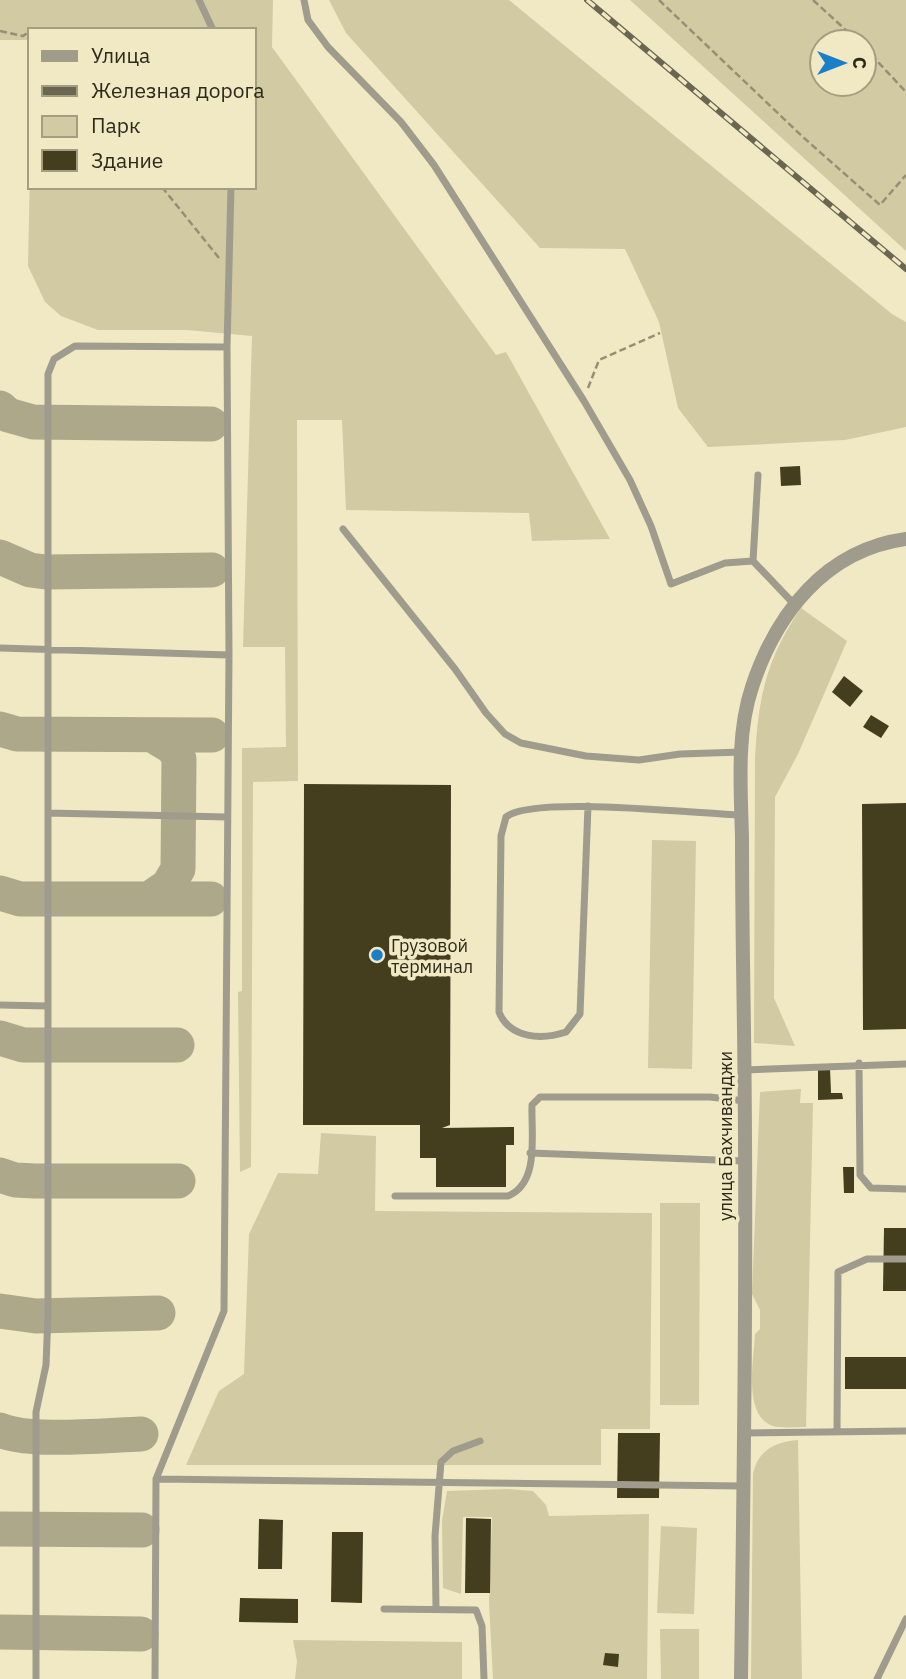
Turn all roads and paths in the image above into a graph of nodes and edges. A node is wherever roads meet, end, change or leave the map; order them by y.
1 (199, 0) edge
2 (304, 0) edge
3 (660, 0) edge
4 (813, 0) edge
5 (212, 28) edge
6 (844, 28) edge
7 (0, 31) edge
8 (28, 33) edge
9 (878, 62) edge
10 (906, 92) edge
11 (906, 175) edge
12 (164, 189) edge
13 (231, 189) edge
14 (229, 270) junction
15 (660, 333) dead end
16 (227, 347) junction
17 (584, 401) junction
18 (758, 475) dead end
19 (342, 530) dead end
20 (906, 539) edge
21 (753, 561) junction
22 (793, 603) junction
23 (0, 648) edge
24 (47, 650) junction
25 (229, 655) junction
26 (742, 752) junction
27 (587, 806) junction
28 (47, 813) junction
29 (741, 816) junction
30 (227, 817) junction
31 (0, 1005) edge
32 (48, 1006) junction
33 (859, 1063) junction
34 (906, 1064) edge
35 (745, 1070) junction
36 (745, 1101) junction
37 (530, 1153) junction
38 (744, 1161) junction
39 (906, 1189) edge
40 (395, 1196) dead end
41 (906, 1259) edge
42 (906, 1431) edge
43 (838, 1432) junction
44 (743, 1433) junction
45 (480, 1441) dead end
46 (156, 1479) junction
47 (440, 1480) junction
48 (744, 1486) junction
49 (384, 1609) dead end
50 (436, 1609) junction
51 (906, 1619) edge
52 (36, 1679) edge
53 (155, 1679) edge
54 (484, 1679) edge
55 (741, 1679) edge
56 (877, 1679) edge

1 - 5 lane
2 - 17 lane
3 - 11 path
4 - 6 path
7 - 8 path
9 - 10 path
12 - 14 path
13 - 14 lane
14 - 16 lane
15 - 17 path
16 - 24 lane
16 - 25 lane
17 - 21 lane
18 - 21 lane
19 - 26 lane
20 - 22 street, улица Бахчиванджи
21 - 22 lane
22 - 26 street, улица Бахчиванджи
23 - 24 lane
24 - 25 lane
24 - 28 lane
25 - 30 lane
26 - 29 street, улица Бахчиванджи
27 - 27 lane
27 - 29 lane
28 - 30 lane
28 - 32 lane
29 - 35 street, улица Бахчиванджи
30 - 46 lane
31 - 32 lane
32 - 52 lane
33 - 34 lane
33 - 35 lane
33 - 39 lane
35 - 36 street, улица Бахчиванджи
36 - 37 lane
36 - 38 street, улица Бахчиванджи
37 - 38 lane
37 - 40 lane
38 - 44 street, улица Бахчиванджи
41 - 43 lane
42 - 43 lane
43 - 44 lane
44 - 48 street, улица Бахчиванджи
45 - 47 lane
46 - 47 lane
46 - 53 lane
47 - 48 lane
47 - 50 lane
48 - 55 street, улица Бахчиванджи
49 - 50 lane
50 - 54 lane
51 - 56 lane

